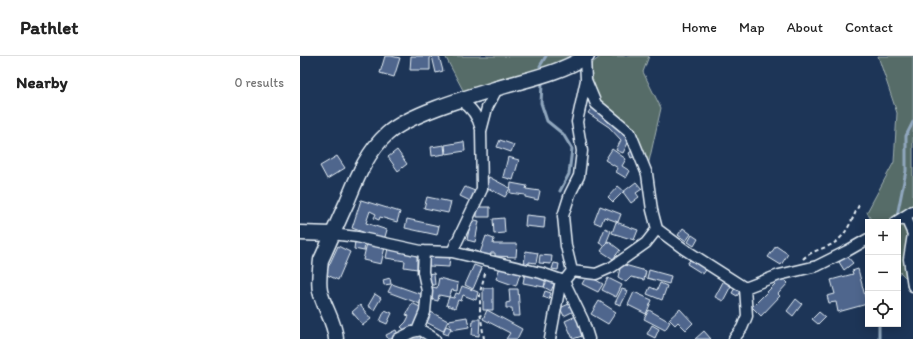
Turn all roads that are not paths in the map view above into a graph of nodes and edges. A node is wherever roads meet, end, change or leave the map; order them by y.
1 (586, 56) edge
2 (586, 80) junction
3 (497, 89) junction
4 (460, 101) junction
5 (481, 131) junction
6 (910, 216) edge
7 (657, 229) junction
8 (300, 234) edge
9 (332, 234) junction
10 (865, 241) edge
11 (424, 251) junction
12 (452, 252) junction
13 (572, 271) junction
14 (562, 281) junction
15 (913, 286) edge
16 (745, 288) junction
17 (416, 331) junction
18 (338, 336) edge
19 (398, 339) edge
20 (435, 339) edge
21 (550, 339) edge
22 (589, 339) edge
23 (734, 339) edge

1 - 2 street
1 - 3 street
2 - 7 street
2 - 13 street
3 - 4 street
3 - 5 street
4 - 5 street
4 - 9 street
5 - 12 street
6 - 15 street
7 - 13 street
7 - 16 street
8 - 9 street
9 - 11 street
9 - 18 street
10 - 16 street
11 - 12 street
11 - 17 street
12 - 14 street
13 - 14 street
14 - 21 street
14 - 22 street
16 - 23 street
17 - 19 street
17 - 20 street

